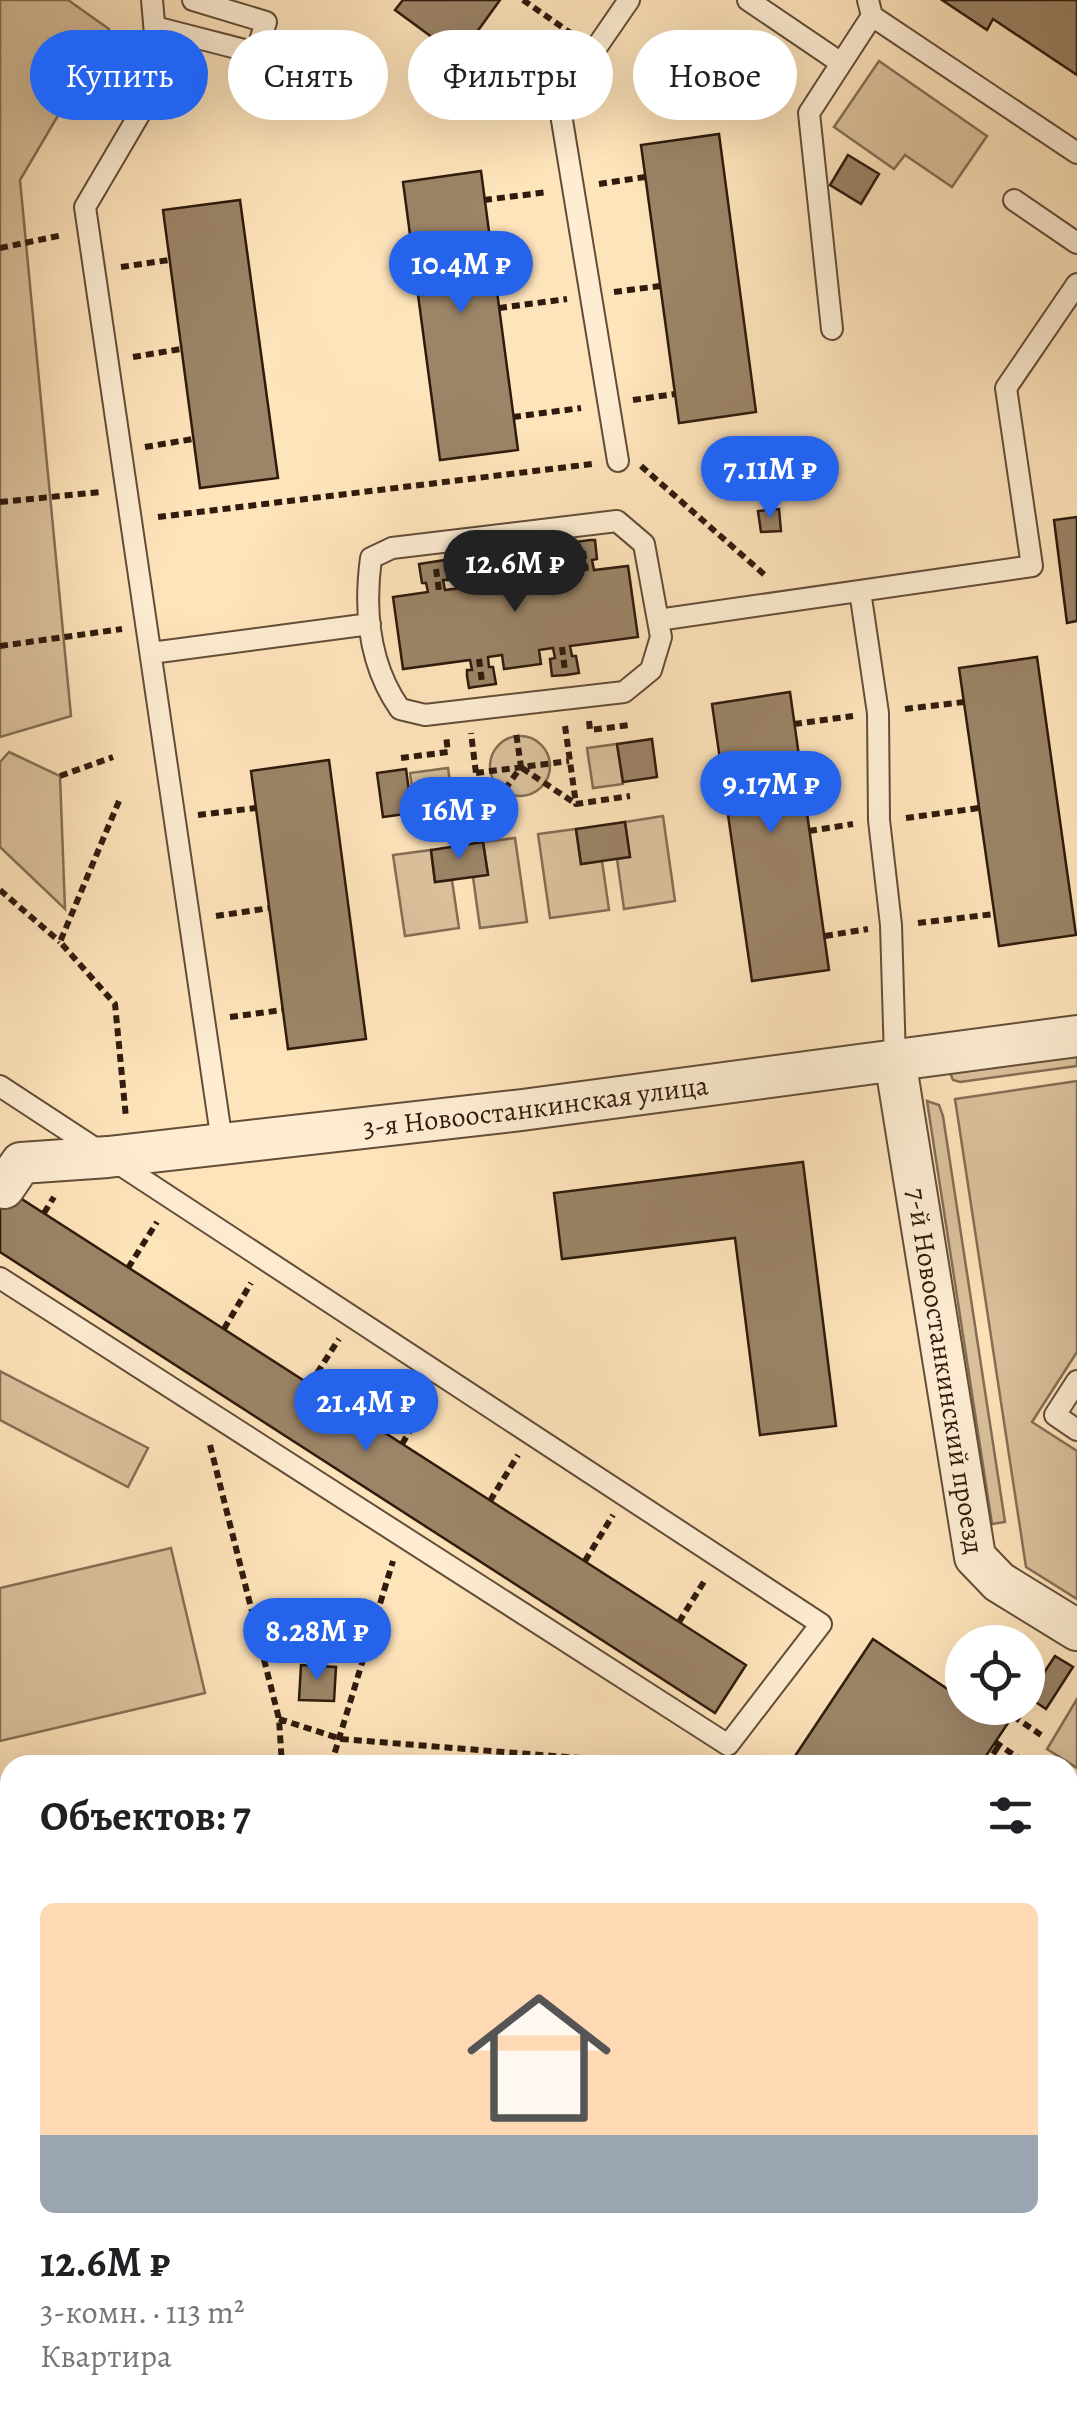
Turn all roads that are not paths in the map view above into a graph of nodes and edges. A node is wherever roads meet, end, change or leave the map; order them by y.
1 (152, 0) edge
2 (193, 0) edge
3 (630, 0) edge
4 (748, 0) edge
5 (870, 8) edge
6 (154, 27) junction
7 (841, 63) junction
8 (1077, 153) edge
9 (1014, 200) dead end
10 (1077, 242) edge
11 (1077, 284) edge
12 (832, 329) dead end
13 (618, 461) road end
14 (860, 591) junction
15 (658, 620) junction
16 (370, 624) junction
17 (150, 653) junction
18 (1077, 1036) edge
19 (895, 1060) junction
20 (0, 1086) edge
21 (222, 1142) junction
22 (119, 1155) junction
23 (7, 1183) dead end
24 (0, 1278) edge
25 (1077, 1381) edge
26 (1077, 1430) edge
27 (1077, 1630) edge

1 - 6 lane
2 - 6 lane
3 - 13 lane
4 - 7 lane
5 - 7 lane
5 - 8 lane
6 - 17 lane
7 - 12 lane
9 - 10 lane
11 - 14 lane
14 - 15 lane
14 - 19 lane
15 - 16 lane
15 - 16 lane
16 - 17 lane
17 - 21 lane
18 - 19 street, 3-я Новоостанкинская улица
19 - 21 street, 3-я Новоостанкинская улица
19 - 27 street, 7-й Новоостанкинский проезд
20 - 22 lane
21 - 22 street, 3-я Новоостанкинская улица
22 - 23 street, 3-я Новоостанкинская улица
22 - 24 lane
25 - 26 lane

